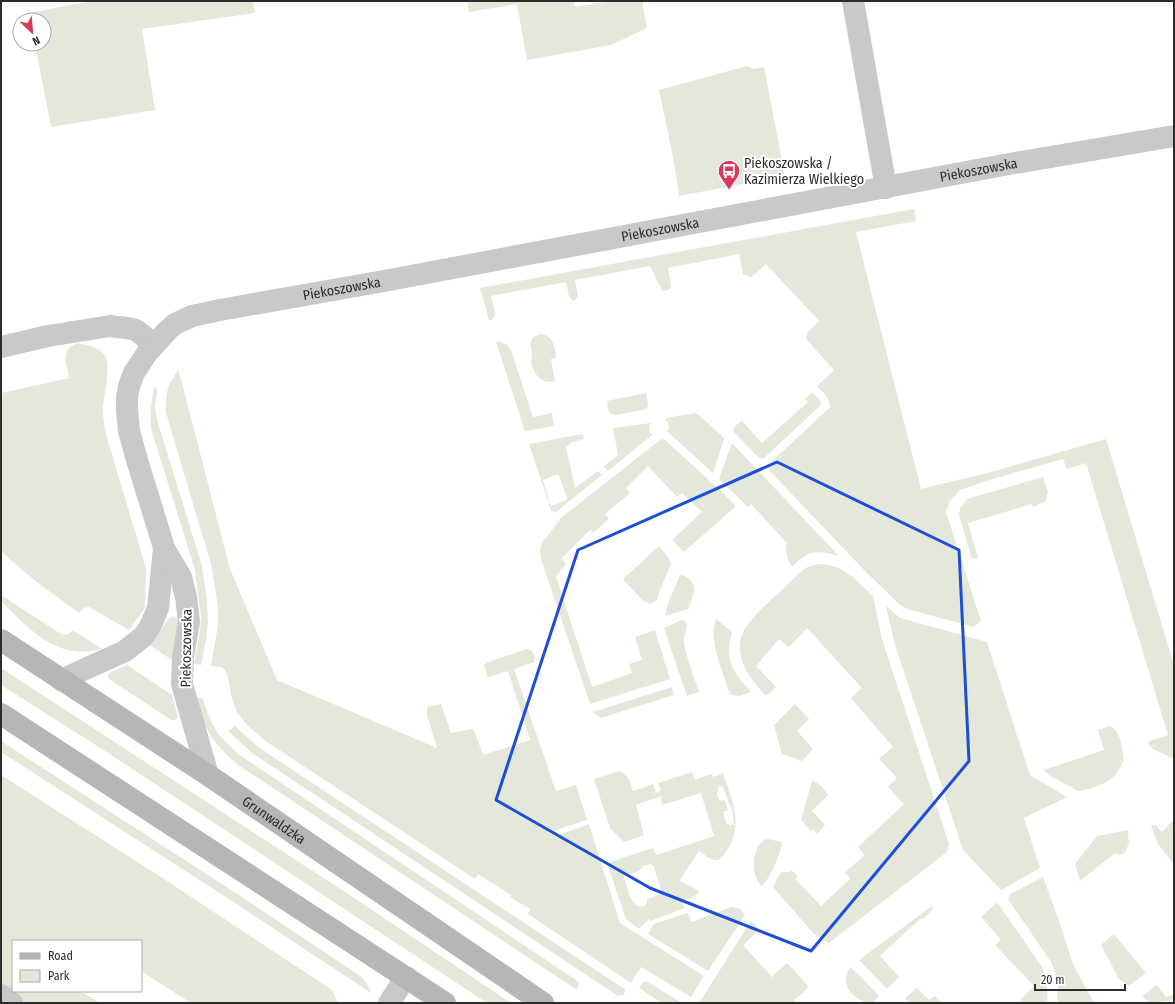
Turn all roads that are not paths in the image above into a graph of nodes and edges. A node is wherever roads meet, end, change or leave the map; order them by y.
1 (853, 1) edge
2 (1174, 136) edge
3 (886, 188) junction
4 (154, 344) junction
5 (1, 347) edge
6 (164, 548) junction
7 (1, 640) edge
8 (62, 680) junction
9 (1, 714) edge
10 (208, 775) junction
11 (406, 977) junction
12 (1, 995) edge
13 (12, 1003) edge
14 (389, 1003) edge
15 (445, 1003) edge
16 (544, 1003) edge

1 - 3 street
2 - 3 street, Piekoszowska
3 - 4 street, Piekoszowska
4 - 5 street
4 - 6 street, Piekoszowska
6 - 8 street, Piekoszowska
6 - 10 street, Piekoszowska
7 - 8 main road, Grunwaldzka
8 - 10 main road, Grunwaldzka
9 - 11 main road
10 - 16 main road, Grunwaldzka
11 - 14 street
11 - 15 main road
12 - 13 street

